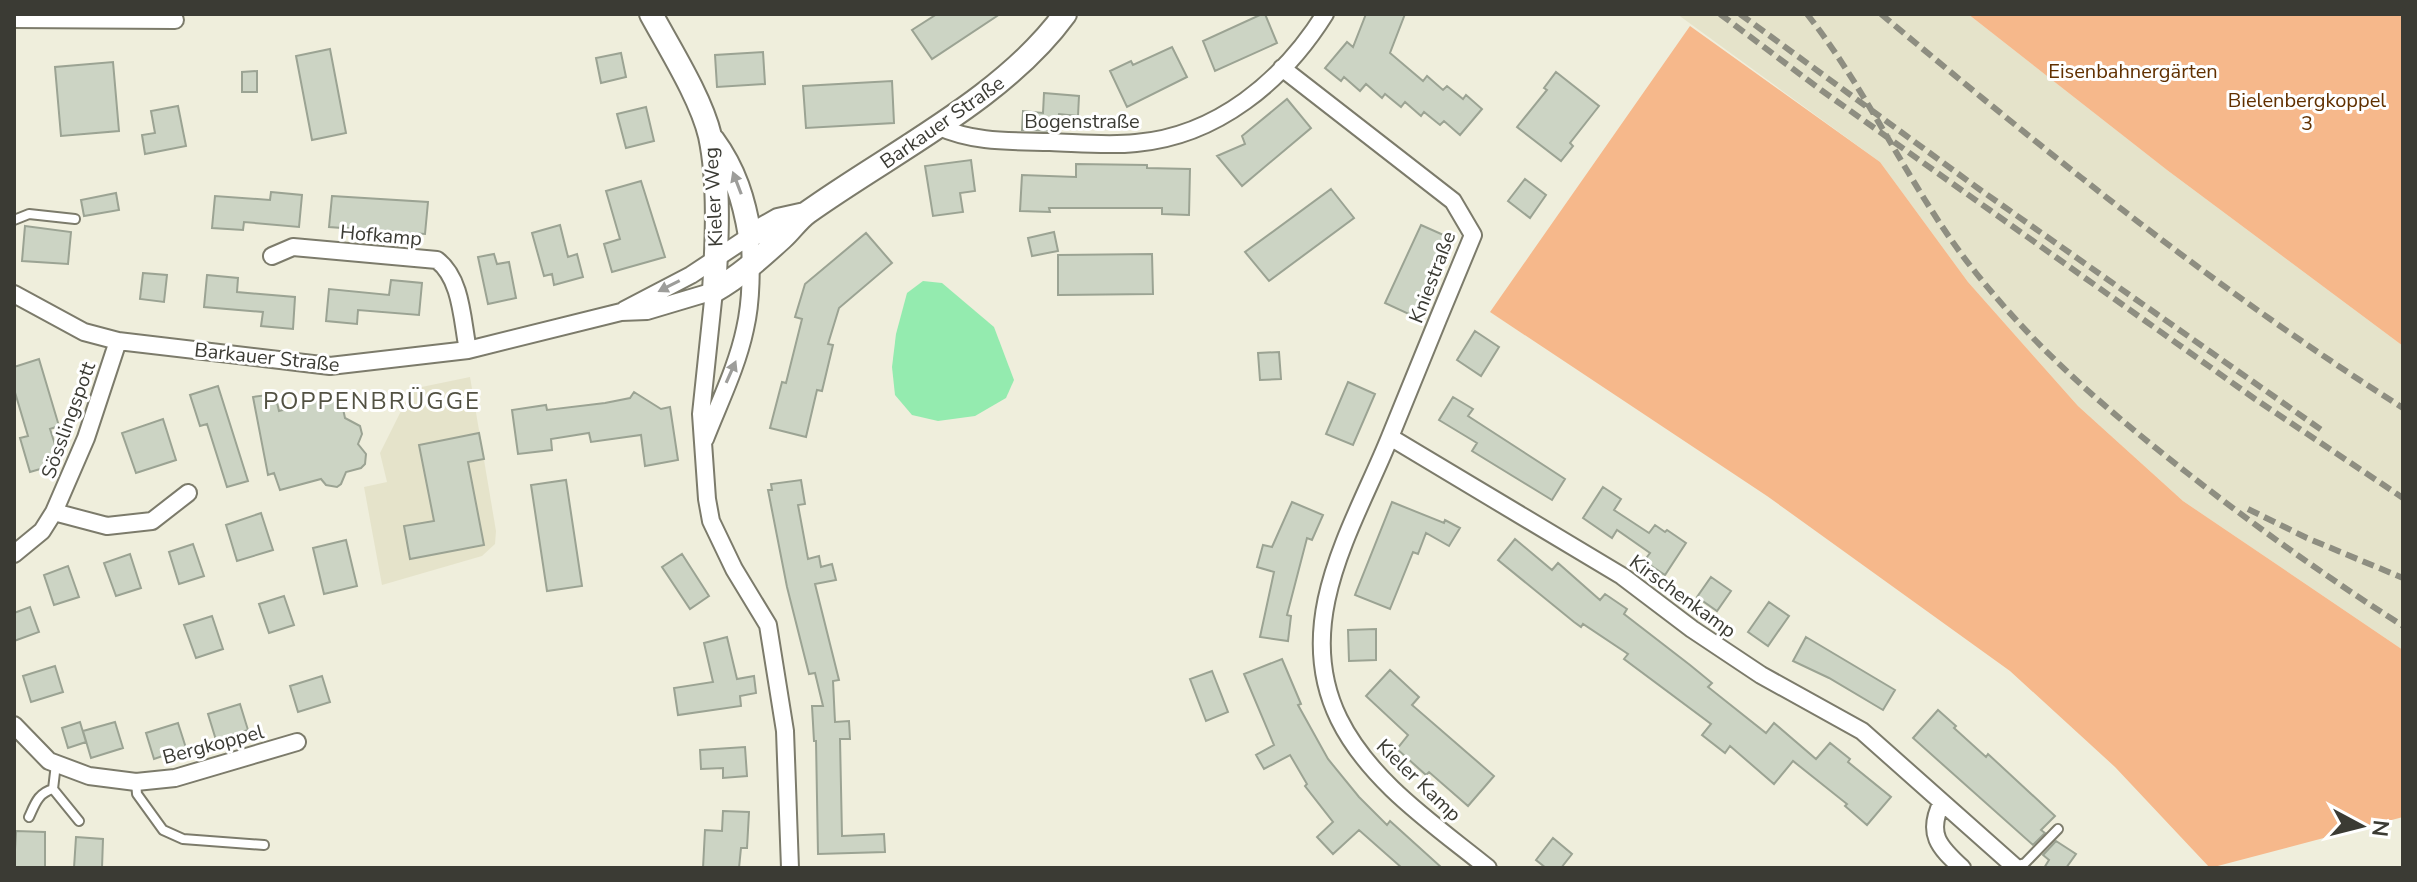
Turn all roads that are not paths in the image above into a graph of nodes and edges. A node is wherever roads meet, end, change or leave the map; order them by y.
1 (651, 14) edge
2 (1065, 14) edge
3 (1325, 14) edge
4 (14, 19) edge
5 (175, 20) dead end
6 (1282, 68) junction
7 (937, 126) junction
8 (709, 135) junction
9 (805, 214) junction
10 (75, 219) dead end
11 (14, 220) edge
12 (750, 236) junction
13 (272, 256) dead end
14 (716, 260) junction
15 (751, 266) junction
16 (714, 291) junction
17 (14, 294) edge
18 (621, 312) junction
19 (118, 341) junction
20 (468, 350) junction
21 (1390, 437) junction
22 (703, 444) junction
23 (188, 493) dead end
24 (54, 512) junction
25 (14, 554) edge
26 (14, 725) edge
27 (297, 742) dead end
28 (56, 764) junction
29 (136, 782) junction
30 (53, 789) junction
31 (1942, 802) junction
32 (29, 817) dead end
33 (79, 821) dead end
34 (2058, 829) dead end
35 (264, 845) dead end
36 (2013, 867) edge
37 (790, 868) edge
38 (1488, 868) edge
39 (1962, 868) edge

1 - 8 street, Kieler Weg
2 - 7 street, Barkauer Straße
3 - 6 street, Bogenstraße
4 - 5 street
6 - 7 street, Bogenstraße
6 - 21 street, Kniestraße
7 - 9 street, Barkauer Straße
12 -> 8 street, Kieler Weg
8 - 14 street, Kieler Weg
9 - 12 street, Barkauer Straße
9 - 15 street, Barkauer Straße
10 - 11 lane
12 - 14 street, Barkauer Straße
12 - 15 street
13 - 20 street, Hofkamp
14 - 16 street, Kieler Weg
14 -> 18 street, Barkauer Straße
15 - 16 street, Barkauer Straße
22 -> 15 street
16 - 18 street, Barkauer Straße
16 - 22 street
17 - 19 street, Barkauer Straße
18 - 20 street, Barkauer Straße
19 - 20 street, Barkauer Straße
19 - 24 street, Sösslingspott
21 - 31 street, Kirschenkamp
21 - 38 street, Kieler Kamp
22 - 37 street
23 - 24 street
24 - 25 street, Sösslingspott
26 - 28 street, Bergkoppel
27 - 29 street, Bergkoppel
28 - 29 street, Bergkoppel
28 - 30 lane
29 - 35 lane
30 - 32 lane
30 - 33 lane
31 - 36 street, Kirschenkamp
31 - 39 street
34 - 36 lane

